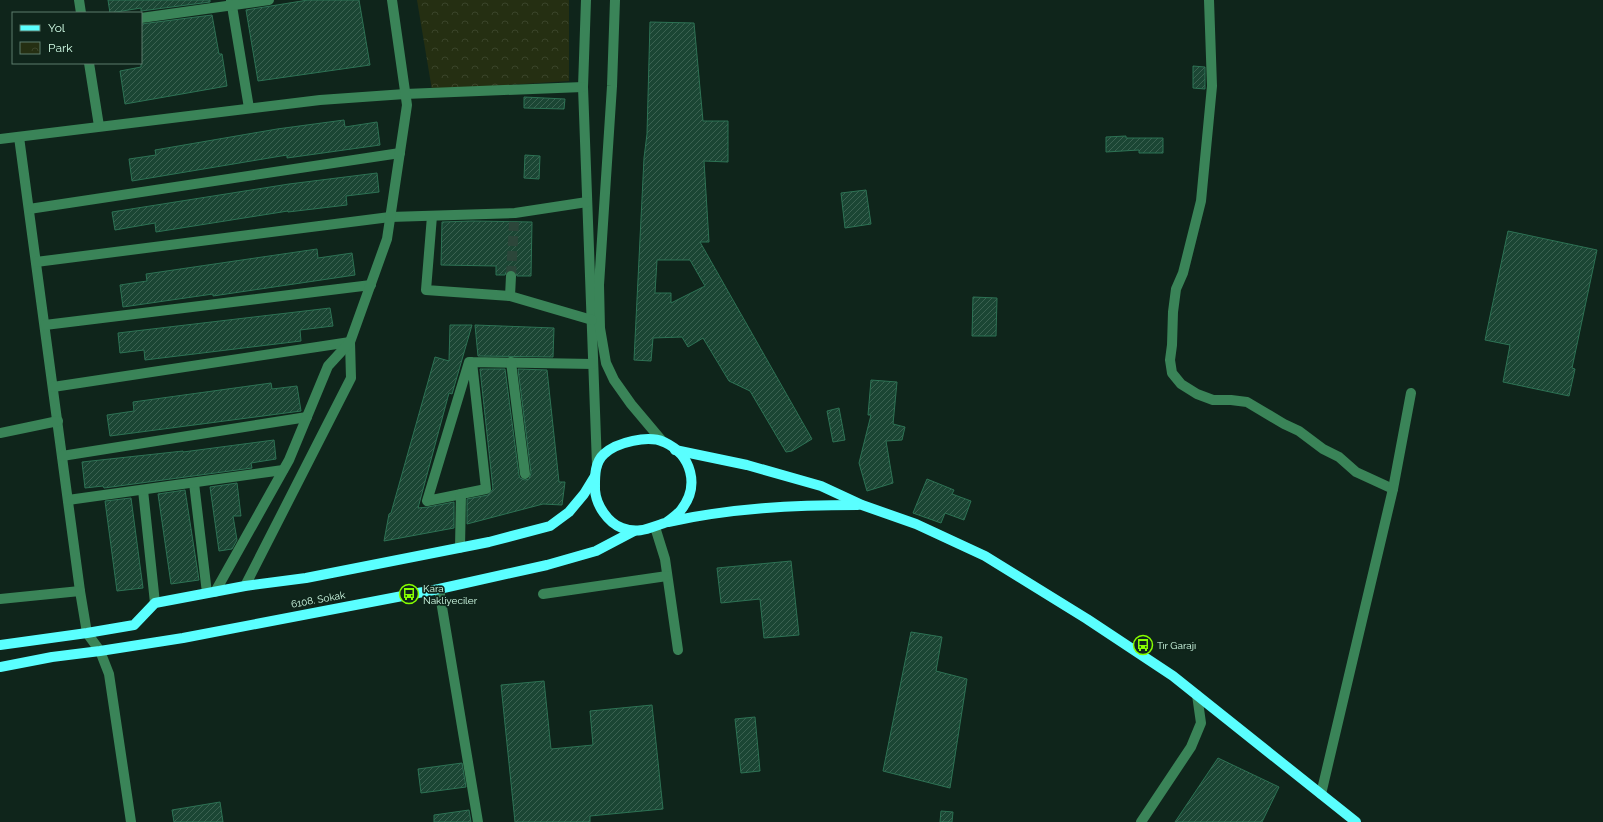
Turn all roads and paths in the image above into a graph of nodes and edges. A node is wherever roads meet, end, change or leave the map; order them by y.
1 (79, 0) edge
2 (269, 0) edge
3 (392, 0) edge
4 (586, 0) edge
5 (615, 0) edge
6 (1209, 0) edge
7 (231, 3) edge
8 (81, 12) edge
9 (142, 18) edge
10 (89, 64) edge
11 (582, 87) junction
12 (406, 94) junction
13 (249, 108) junction
14 (99, 126) junction
15 (19, 137) junction
16 (0, 139) edge
17 (400, 153) junction
18 (587, 202) junction
19 (29, 208) junction
20 (432, 216) junction
21 (390, 217) junction
22 (36, 262) junction
23 (511, 276) tunnel mouth
24 (370, 285) junction
25 (510, 296) junction
26 (592, 320) junction
27 (44, 325) junction
28 (350, 342) junction
29 (472, 362) junction
30 (511, 362) junction
31 (593, 364) junction
32 (53, 387) junction
33 (1411, 393) dead end
34 (307, 417) junction
35 (58, 421) junction
36 (0, 433) edge
37 (663, 442) junction
38 (675, 450) junction
39 (62, 456) junction
40 (597, 465) junction
41 (283, 470) junction
42 (525, 474) dead end
43 (595, 476) junction
44 (194, 483) junction
45 (1393, 489) junction
46 (142, 490) junction
47 (461, 494) junction
48 (68, 500) junction
49 (862, 505) junction
50 (667, 522) junction
51 (655, 527) junction
52 (634, 531) junction
53 (460, 548) junction
54 (667, 576) junction
55 (245, 586) junction
56 (439, 589) junction
57 (80, 591) junction
58 (211, 592) junction
59 (543, 594) dead end
60 (0, 599) edge
61 (156, 603) junction
62 (87, 633) junction
63 (0, 645) edge
64 (678, 650) dead end
65 (100, 651) junction
66 (0, 667) edge
67 (1197, 696) junction
68 (1321, 794) junction
69 (131, 822) edge
70 (478, 822) edge
71 (1141, 822) edge
72 (1356, 822) edge

1 - 8 street
2 - 7 street
3 - 12 street
4 - 11 street
5 - 37 street
6 - 45 street
7 - 9 street
7 - 13 street
10 - 14 street
11 - 12 street
11 - 18 street
12 - 13 street
12 - 17 street
13 - 14 street
14 - 15 street
15 - 16 street
15 - 19 street
17 - 19 street
17 - 21 street
18 - 20 street
18 - 26 street
19 - 22 street
20 - 21 street
20 - 25 street
21 - 22 street
21 - 24 street
22 - 27 street
23 - 25 street
24 - 27 street
24 - 28 street
25 - 26 street
26 - 31 street
27 - 32 street
28 - 32 street
28 - 34 street
28 - 55 street
29 - 30 street
29 - 47 street
29 - 47 street
30 - 31 street
30 - 42 street
31 - 40 street
32 - 35 street
33 - 45 street
34 - 39 street
34 - 41 street
35 - 36 street
35 - 39 street
37 - 38 main road
37 - 40 main road
38 - 49 main road
38 - 50 main road
39 - 48 street
40 - 43 main road
41 - 44 street
41 - 58 street
43 - 52 main road
43 - 53 main road
44 - 46 street
44 - 58 street
45 - 68 street
46 - 48 street
46 - 61 street
47 - 53 street
48 - 57 street
49 - 50 main road
49 - 67 main road
50 - 51 main road
51 - 52 main road
51 - 54 street
52 - 56 main road, 6108. Sokak
53 - 55 main road
54 - 59 street
54 - 64 street
55 - 58 main road
56 - 65 main road, 6108. Sokak
56 - 70 street
57 - 60 street
57 - 62 street
58 - 61 main road
61 - 62 main road
62 - 63 main road
62 - 65 street
65 - 66 main road, 6108. Sokak
65 - 69 street
67 - 68 main road
67 - 71 street
68 - 72 main road

